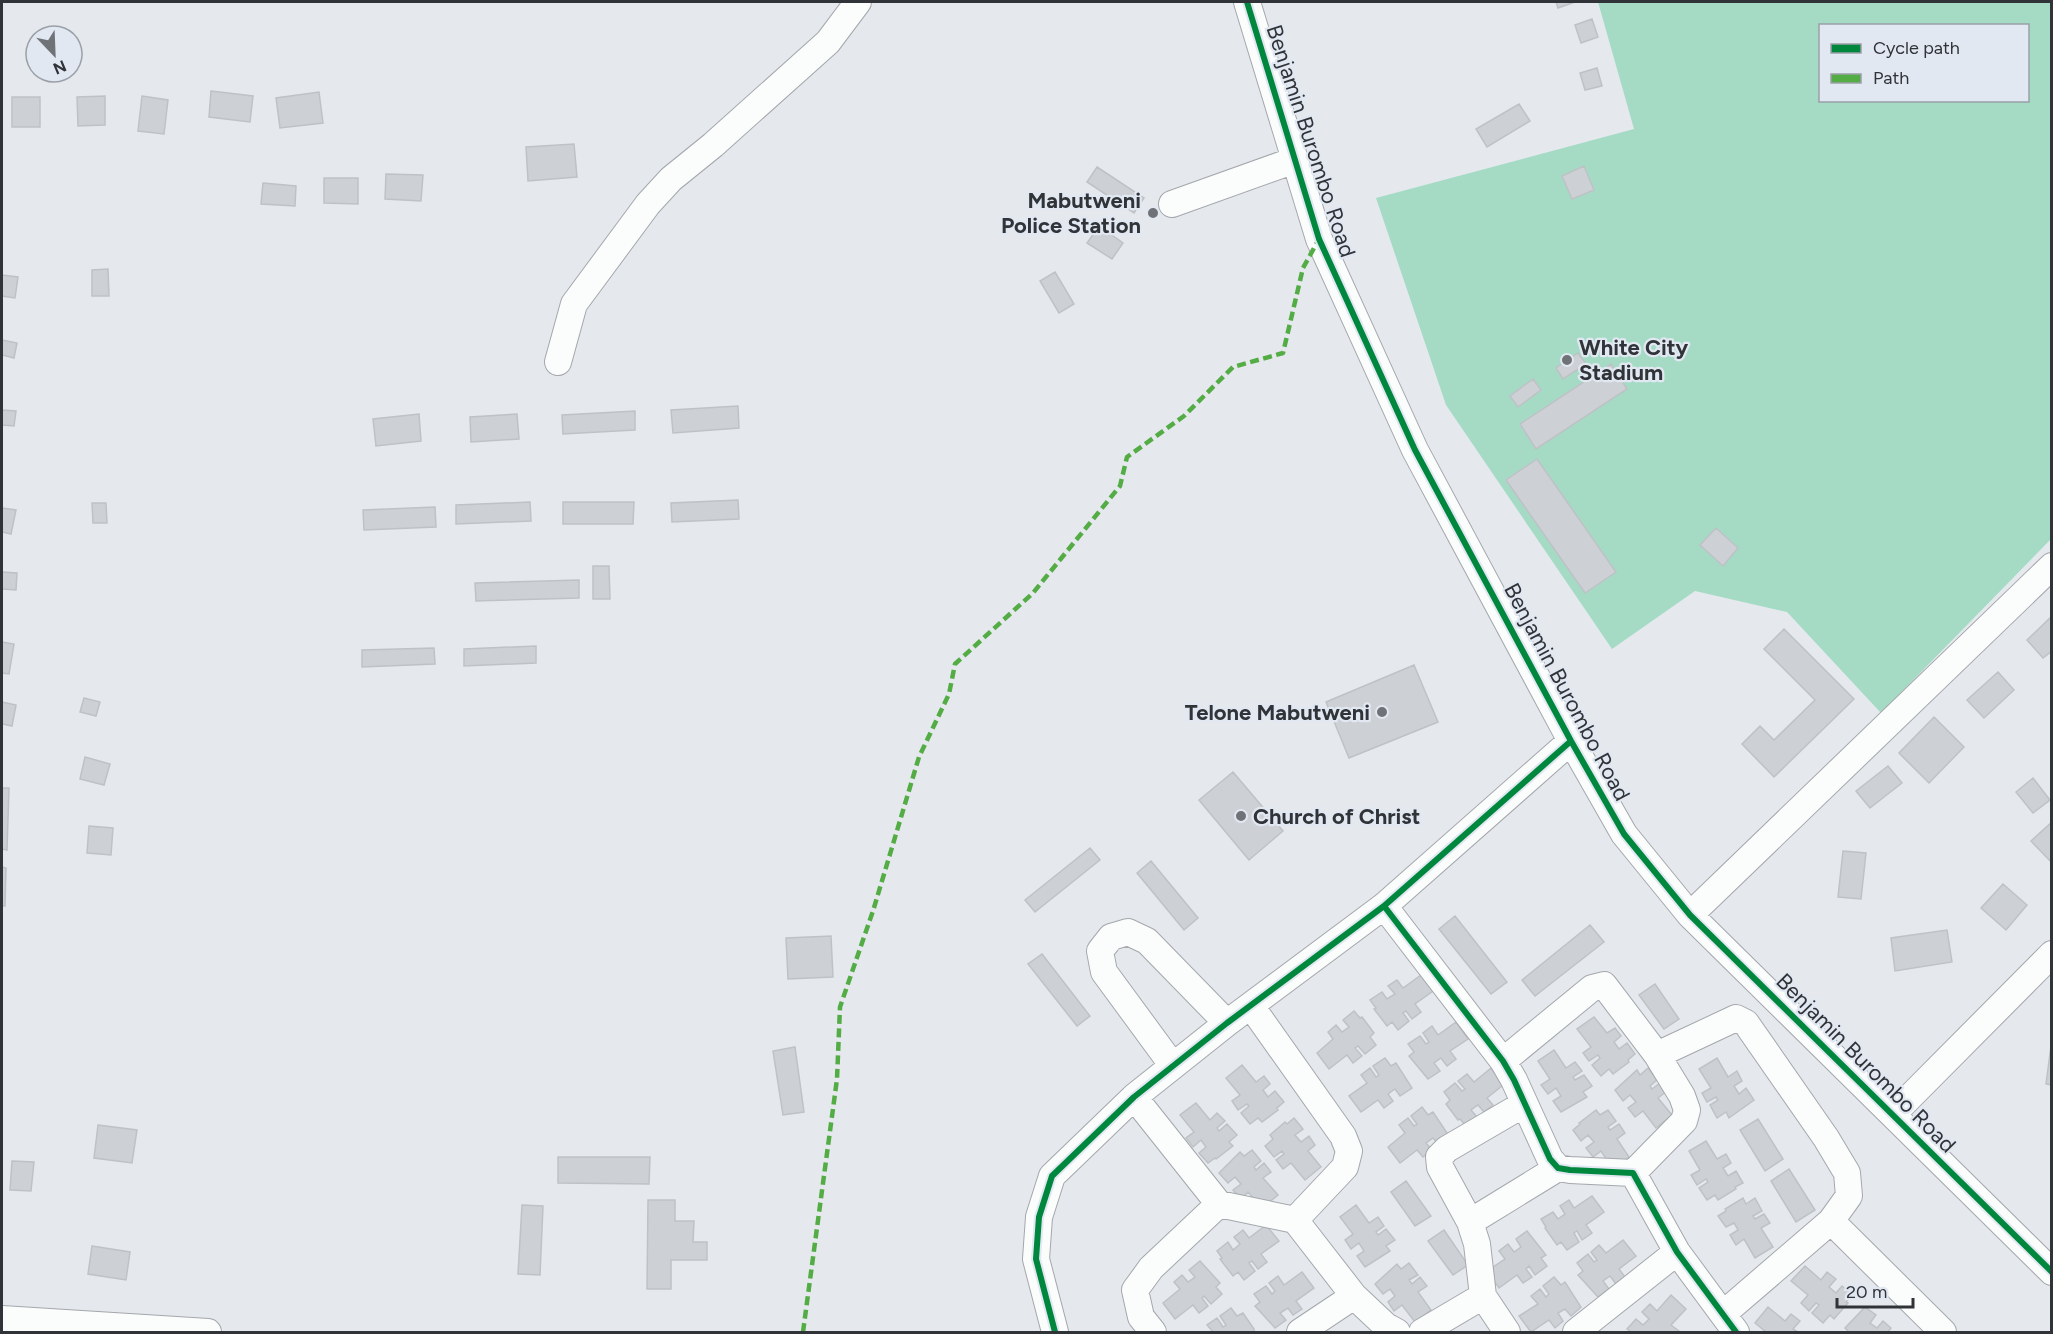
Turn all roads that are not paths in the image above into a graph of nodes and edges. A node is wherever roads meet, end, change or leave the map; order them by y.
1 (858, 2) edge
2 (1247, 2) edge
3 (1295, 160) junction
4 (1172, 204) dead end
5 (558, 362) dead end
6 (2052, 566) edge
7 (1572, 741) junction
8 (1384, 906) junction
9 (1690, 915) junction
10 (2052, 954) edge
11 (1251, 1006) junction
12 (1227, 1023) junction
13 (1657, 1055) junction
14 (1503, 1061) junction
15 (1173, 1066) junction
16 (1134, 1097) junction
17 (1524, 1104) junction
18 (1893, 1114) junction
19 (1558, 1168) junction
20 (1633, 1173) junction
21 (1219, 1204) junction
22 (1295, 1220) junction
23 (1832, 1221) junction
24 (1470, 1222) junction
25 (1677, 1252) junction
26 (2052, 1272) edge
27 (1354, 1296) junction
28 (1483, 1296) junction
29 (2, 1319) edge
30 (1730, 1323) edge
31 (1940, 1331) edge
32 (208, 1332) edge
33 (1055, 1332) edge
34 (1153, 1332) edge
35 (1300, 1332) edge
36 (1397, 1332) edge
37 (1422, 1332) edge
38 (1507, 1332) edge
39 (1576, 1332) edge

1 - 5 street
2 - 3 street, Benjamin Burombo Road
3 - 4 street
3 - 7 street, Benjamin Burombo Road
6 - 9 street
7 - 8 street
7 - 9 street, Benjamin Burombo Road
8 - 11 street
8 - 14 street
9 - 18 street, Benjamin Burombo Road
10 - 18 street
11 - 12 street
11 - 22 street
12 - 15 street
12 - 15 street
13 - 14 street
13 - 20 street
13 - 23 street
14 - 17 street
15 - 16 street
16 - 21 street
16 - 33 street
17 - 19 street
17 - 24 street
18 - 26 street, Benjamin Burombo Road
19 - 20 street
19 - 24 street
20 - 25 street
21 - 22 street
21 - 34 street
22 - 27 street
23 - 30 street
23 - 31 street
24 - 28 street
25 - 30 street
25 - 39 street
27 - 35 street
27 - 36 street
28 - 37 street
28 - 38 street
29 - 32 street

